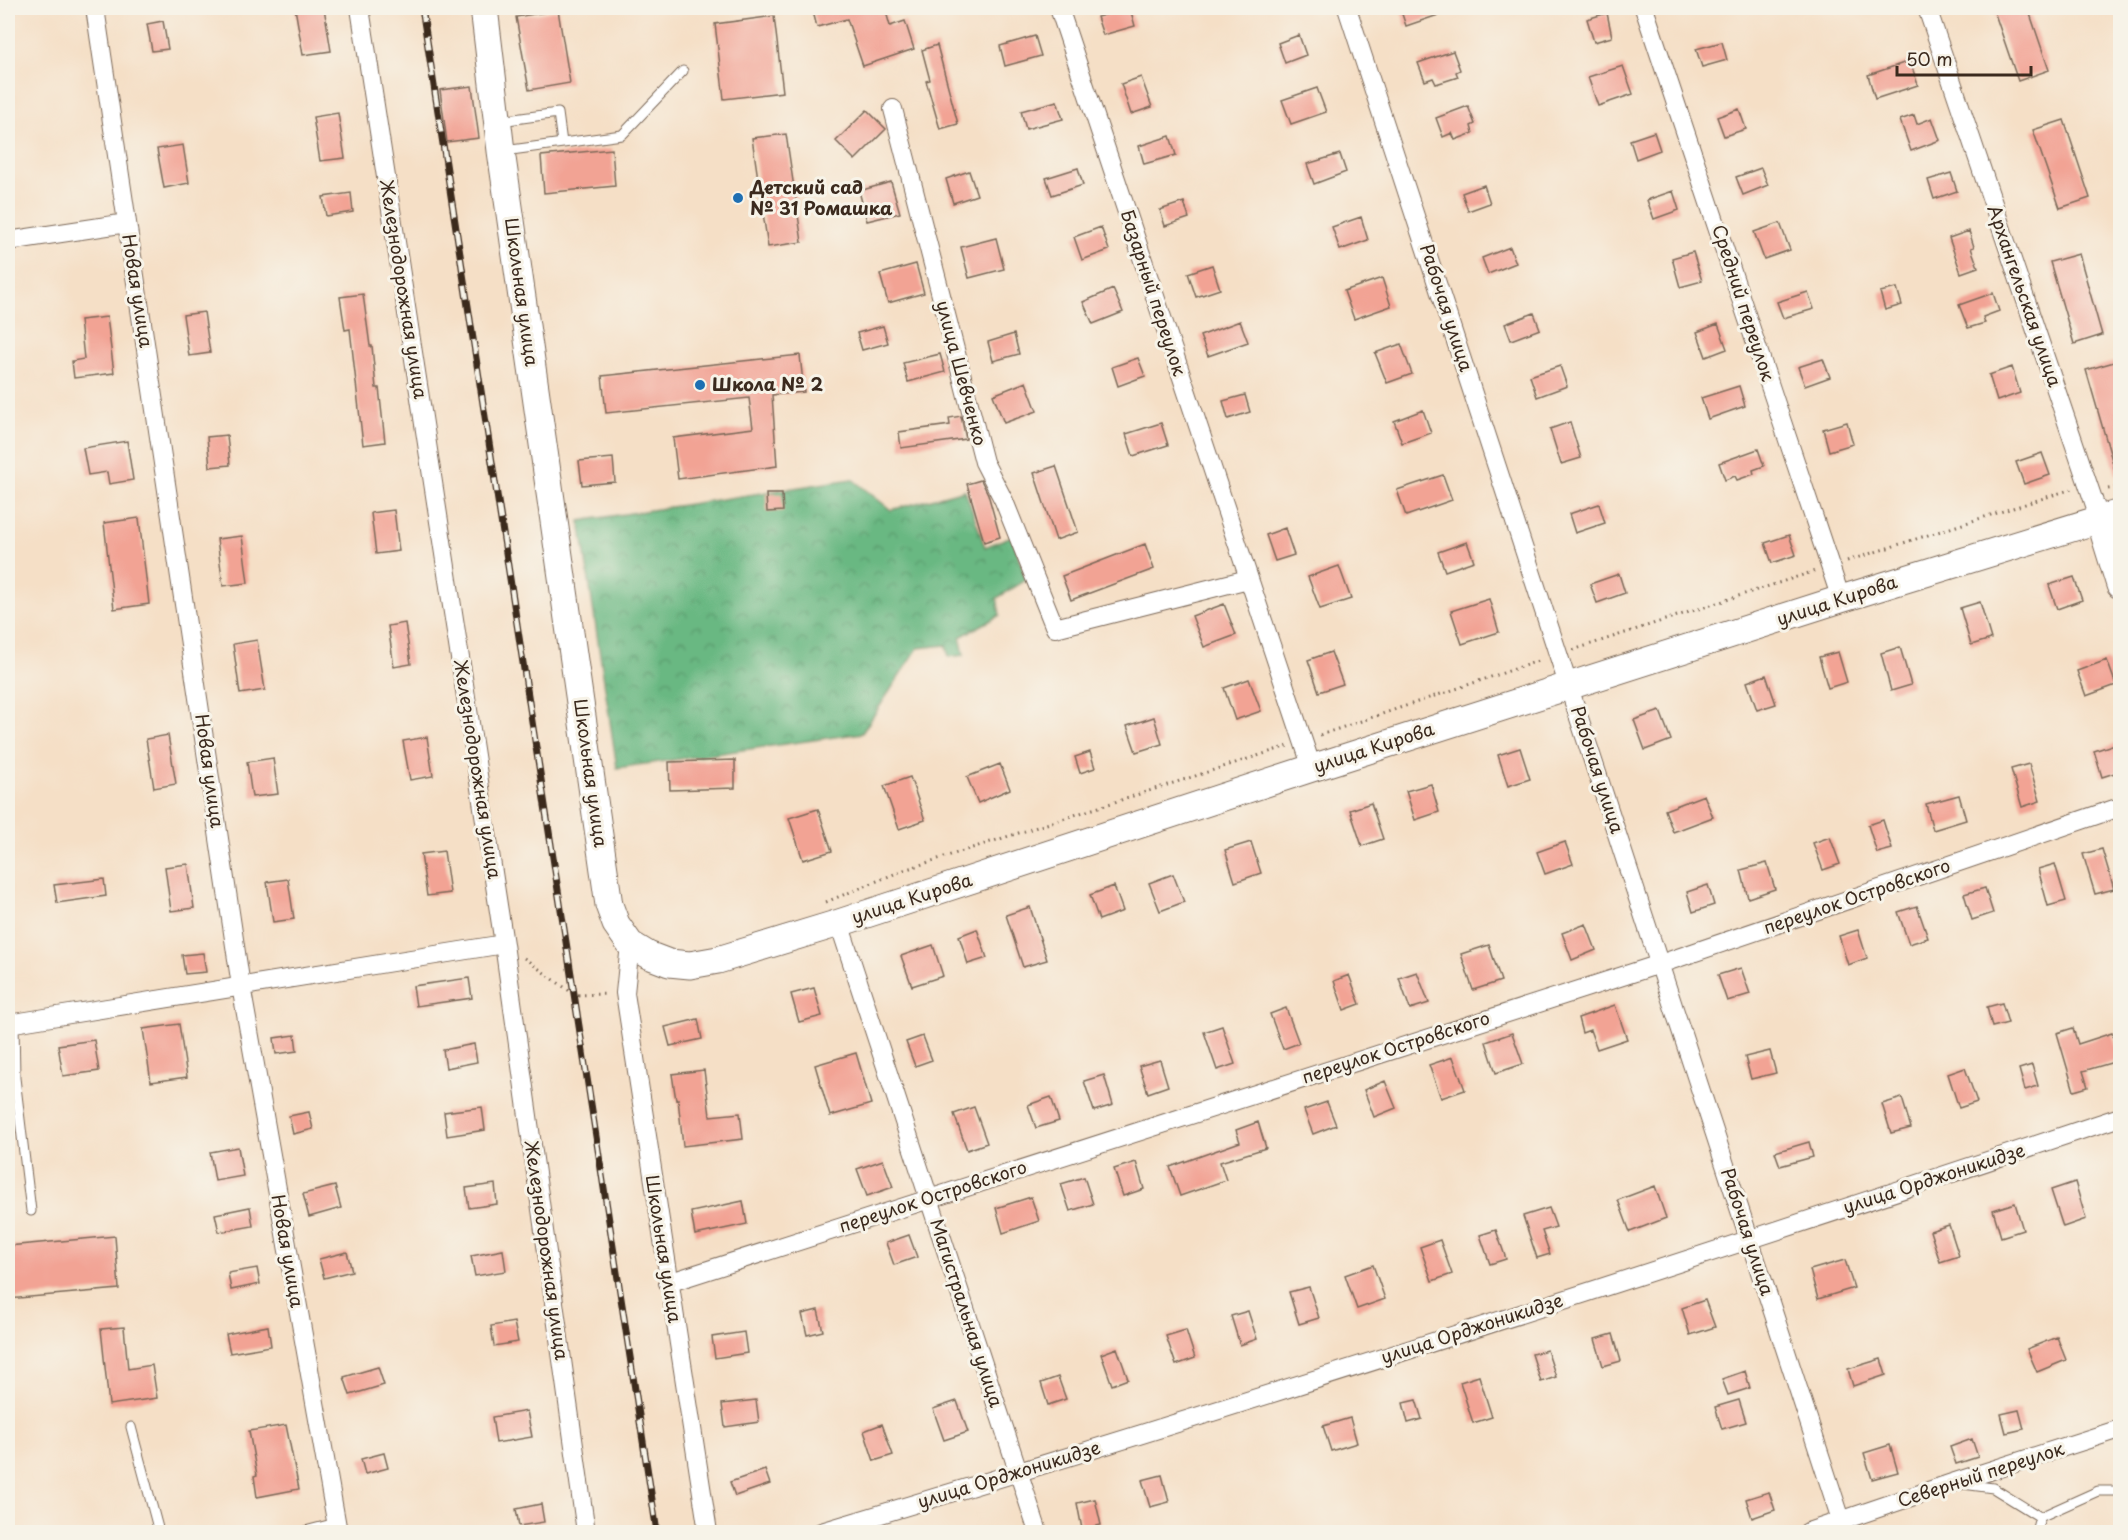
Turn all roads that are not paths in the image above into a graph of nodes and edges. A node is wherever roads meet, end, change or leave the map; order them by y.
1 (95, 8) edge
2 (360, 8) edge
3 (484, 8) edge
4 (1059, 8) edge
5 (1347, 8) edge
6 (1644, 8) edge
7 (1928, 8) edge
8 (683, 71) dead end
9 (892, 109) dead end
10 (498, 121) junction
11 (562, 143) junction
12 (501, 151) junction
13 (127, 223) junction
14 (8, 241) edge
15 (2110, 516) edge
16 (1248, 579) junction
17 (2121, 585) edge
18 (1841, 599) junction
19 (1569, 687) junction
20 (1311, 768) junction
21 (2121, 807) edge
22 (839, 923) junction
23 (504, 944) junction
24 (630, 944) junction
25 (1660, 964) junction
26 (241, 986) junction
27 (11, 1023) edge
28 (2121, 1117) edge
29 (929, 1198) junction
30 (31, 1211) dead end
31 (1749, 1241) junction
32 (668, 1283) junction
33 (131, 1427) dead end
34 (2121, 1429) edge
35 (1018, 1473) junction
36 (1952, 1483) junction
37 (2121, 1491) edge
38 (2040, 1517) junction
39 (1843, 1527) edge
40 (337, 1528) edge
41 (159, 1533) edge
42 (301, 1533) edge
43 (586, 1533) edge
44 (708, 1533) edge
45 (821, 1533) edge
46 (1038, 1533) edge
47 (1808, 1533) edge
48 (2036, 1533) edge

1 - 13 street, Новая улица
2 - 23 street, Железнодорожная улица
3 - 10 main road, Школьная улица
4 - 16 street, Базарный переулок
5 - 19 street, Рабочая улица
6 - 18 street, Средний переулок
7 - 15 street, Архангельская улица
8 - 11 lane
9 - 16 street, улица Шевченко
10 - 11 lane
10 - 12 main road, Школьная улица
11 - 12 lane
12 - 24 main road, Школьная улица
13 - 14 street
13 - 26 street, Новая улица
15 - 17 main road, Архангельская улица
15 - 18 main road, улица Кирова
16 - 20 street, Базарный переулок
18 - 19 main road, улица Кирова
19 - 20 main road, улица Кирова
19 - 25 street, Рабочая улица
20 - 22 main road, улица Кирова
21 - 25 street, переулок Островского
22 - 24 main road, улица Кирова
22 - 29 street, Магистральная улица
23 - 26 street
23 - 43 street, Железнодорожная улица
24 - 32 street, Школьная улица
25 - 29 street, переулок Островского
25 - 31 street, Рабочая улица
26 - 27 street
26 - 40 street, Новая улица
27 - 30 lane
28 - 31 street, улица Орджоникидзе
29 - 32 street, переулок Островского
29 - 35 street, Магистральная улица
31 - 35 street, улица Орджоникидзе
31 - 39 street, Рабочая улица
32 - 44 street, Школьная улица
33 - 41 lane
34 - 36 street, Северный переулок
35 - 45 street, улица Орджоникидзе
35 - 46 street, Магистральная улица
36 - 38 lane
36 - 39 street, Северный переулок
37 - 38 lane
38 - 48 lane
39 - 47 street, Северный переулок
40 - 42 lane

